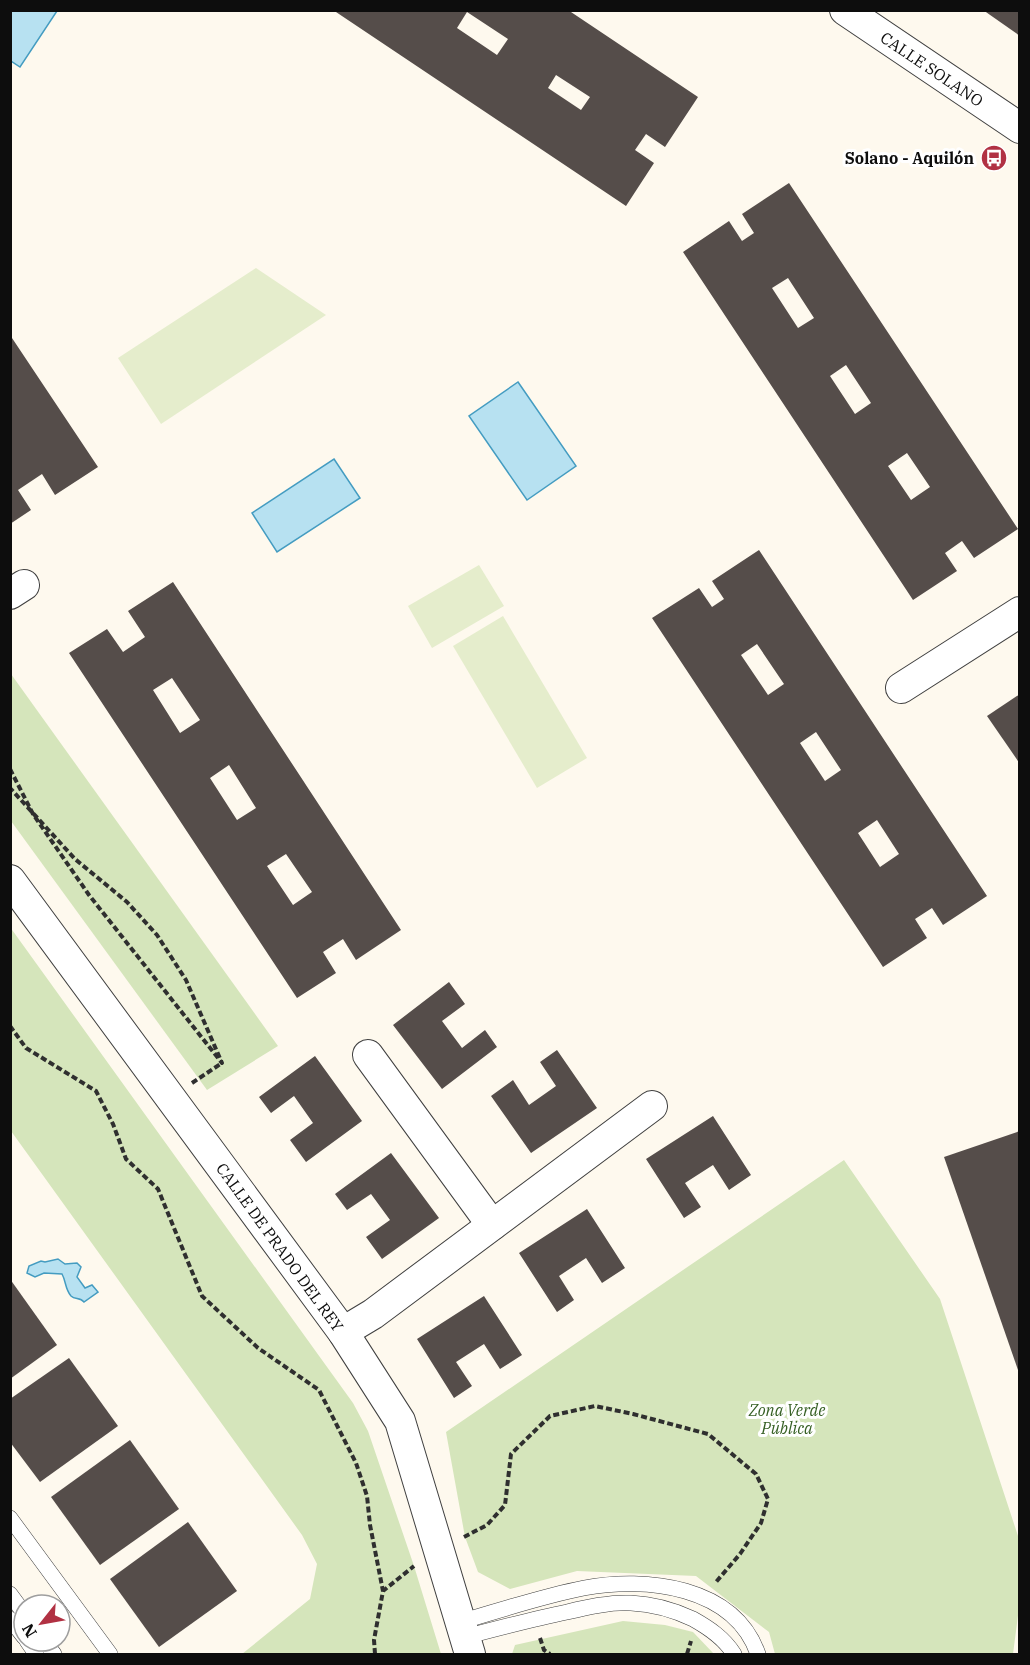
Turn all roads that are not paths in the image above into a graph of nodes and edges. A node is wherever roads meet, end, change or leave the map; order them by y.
1 (857, 14) edge
2 (1020, 128) edge
3 (1020, 612) edge
4 (902, 687) dead end
5 (10, 880) edge
6 (368, 1055) dead end
7 (652, 1106) dead end
8 (492, 1225) junction
9 (343, 1332) junction
10 (10, 1518) edge
11 (465, 1638) edge
12 (110, 1654) edge
13 (734, 1654) edge
14 (758, 1654) edge

1 - 2 street, CALLE SOLANO
3 - 4 street
5 - 9 street, CALLE DE PRADO DEL REY
6 - 8 street
7 - 8 street
8 - 9 street
9 - 11 street, CALLE DE PRADO DEL REY
10 - 12 lane
11 - 13 lane
11 - 14 lane

